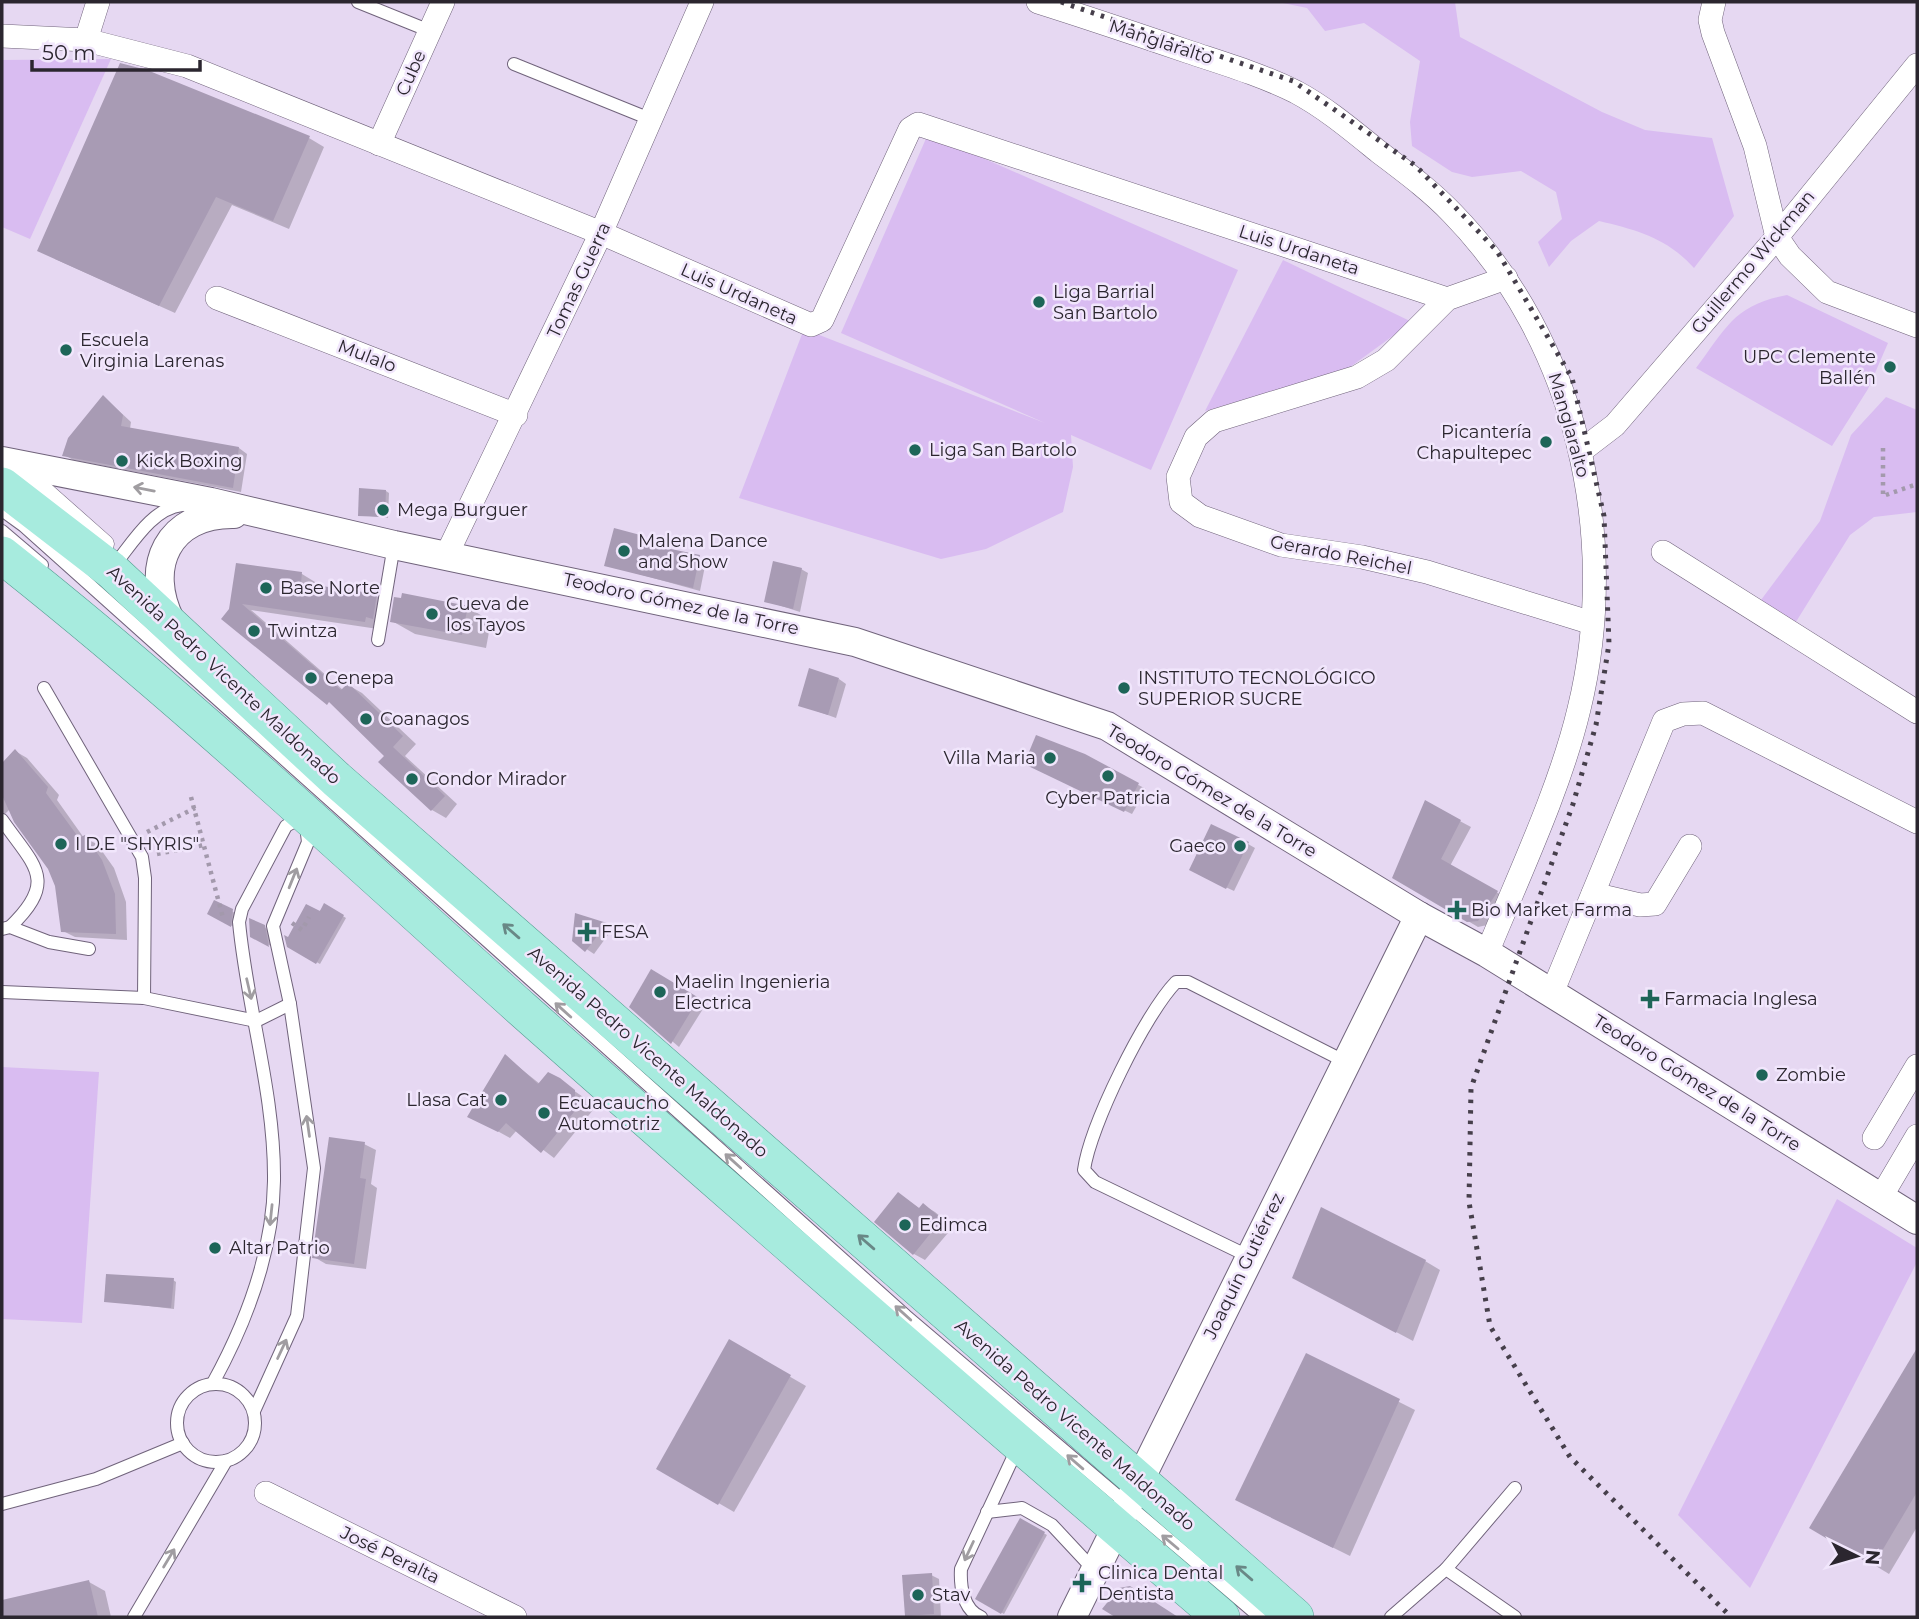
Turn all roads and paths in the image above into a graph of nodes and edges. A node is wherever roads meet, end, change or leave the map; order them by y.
1 (98, 2) edge
2 (358, 2) edge
3 (443, 2) edge
4 (702, 2) edge
5 (1038, 2) edge
6 (1714, 2) edge
7 (430, 31) junction
8 (2, 36) edge
9 (86, 40) junction
10 (514, 64) dead end
11 (1917, 65) edge
12 (650, 119) junction
13 (379, 144) junction
14 (601, 233) junction
15 (1776, 237) junction
16 (1506, 278) junction
17 (217, 298) dead end
18 (1447, 299) junction
19 (1917, 326) edge
20 (516, 415) junction
21 (1882, 448) dead end
22 (1581, 452) junction
23 (6, 470) edge
24 (1917, 484) edge
25 (211, 502) junction
26 (2, 510) edge
27 (263, 515) junction
28 (2, 531) edge
29 (394, 545) junction
30 (1663, 552) dead end
31 (447, 554) junction
32 (2, 555) edge
33 (120, 558) junction
34 (56, 577) dead end
35 (106, 600) junction
36 (166, 612) junction
37 (96, 613) dead end
38 (106, 622) dead end
39 (1592, 623) junction
40 (378, 640) dead end
41 (44, 688) dead end
42 (1917, 712) edge
43 (319, 799) junction
44 (195, 808) dead end
45 (2, 820) edge
46 (1917, 822) edge
47 (134, 839) junction
48 (204, 845) dead end
49 (1690, 846) dead end
50 (142, 857) junction
51 (1593, 894) junction
52 (1419, 916) junction
53 (6, 928) edge
54 (89, 949) dead end
55 (1487, 953) junction
56 (2, 992) edge
57 (1552, 993) junction
58 (144, 998) junction
59 (290, 1004) junction
60 (256, 1021) junction
61 (1346, 1062) junction
62 (1917, 1066) edge
63 (1917, 1136) edge
64 (1874, 1138) dead end
65 (1881, 1197) junction
66 (1917, 1220) edge
67 (1248, 1256) junction
68 (213, 1383) junction
69 (254, 1411) junction
70 (183, 1443) junction
71 (1019, 1445) junction
72 (226, 1461) junction
73 (1515, 1488) dead end
74 (266, 1493) dead end
75 (2, 1504) edge
76 (1125, 1508) junction
77 (988, 1512) junction
78 (1446, 1569) junction
79 (1095, 1570) junction
80 (484, 1610) edge
81 (134, 1617) edge
82 (515, 1617) edge
83 (981, 1617) edge
84 (1072, 1617) edge
85 (1221, 1617) edge
86 (1227, 1617) edge
87 (1260, 1617) edge
88 (1295, 1617) edge
89 (1391, 1617) edge
90 (1515, 1617) edge

1 - 9 street
2 - 7 lane
3 - 7 street, Cube
4 - 12 street, Tomas Guerra
5 - 16 street, Manglaralto
6 - 15 street
7 - 13 street, Cube
8 - 9 street, Luis Urdaneta
9 - 13 street, Luis Urdaneta
10 - 12 lane
11 - 15 street, Guillermo Wickman
12 - 14 street, Tomas Guerra
13 - 14 street, Luis Urdaneta
14 - 18 street, Luis Urdaneta
14 - 20 street, Tomas Guerra
15 - 19 street
15 - 22 street, Guillermo Wickman
16 - 18 street, Gerardo Reichel
16 - 22 street, Manglaralto
17 - 20 street, Mulalo
18 - 39 street, Gerardo Reichel
20 - 31 street, Tomas Guerra
21 - 24 path
22 - 39 street, Manglaralto
25 -> 23 street, Teodoro Gómez de la Torre
23 - 33 street
23 - 36 main road, Avenida Pedro Vicente Maldonado
25 - 27 street, Teodoro Gómez de la Torre
25 - 33 lane
26 - 35 lane
27 - 29 street, Teodoro Gómez de la Torre
27 - 36 street, Teodoro Gómez de la Torre
28 - 34 lane
29 - 31 street, Teodoro Gómez de la Torre
29 - 40 lane
30 - 42 street
31 - 52 street, Teodoro Gómez de la Torre
32 - 43 main road, Avenida Pedro Vicente Maldonado
33 - 36 street
35 - 37 lane
35 - 43 lane
36 - 43 main road, Avenida Pedro Vicente Maldonado
38 - 43 lane
39 - 55 street, Manglaralto
41 - 47 lane
59 -> 43 lane
43 -> 60 lane
43 -> 71 main road, Avenida Pedro Vicente Maldonado
43 - 76 main road, Avenida Pedro Vicente Maldonado
44 - 47 path
45 - 53 lane
46 - 51 street
47 - 50 lane
48 - 50 path
49 - 51 street
50 - 58 lane
51 - 57 street
52 - 55 street, Teodoro Gómez de la Torre
52 - 61 street, Joaquín Gutiérrez
53 - 54 lane
55 - 57 street, Teodoro Gómez de la Torre
56 - 58 lane
57 - 65 street, Teodoro Gómez de la Torre
58 - 60 lane
59 - 60 lane
69 -> 59 lane
60 -> 68 lane
61 - 67 street, Joaquín Gutiérrez
61 - 67 lane
62 - 64 street
63 - 65 street
65 - 66 street, Teodoro Gómez de la Torre
67 - 76 street, Joaquín Gutiérrez
68 - 69 lane
68 - 70 lane
69 - 72 lane
70 - 72 lane
70 - 75 lane
71 -> 76 main road, Avenida Pedro Vicente Maldonado
71 - 77 lane
81 -> 72 lane
73 - 78 lane
74 - 80 street, José Peralta
76 - 79 street, Joaquín Gutiérrez
76 - 85 main road, Avenida Pedro Vicente Maldonado
76 - 86 lane
87 -> 76 lane
88 -> 76 main road, Avenida Pedro Vicente Maldonado
77 - 79 lane
77 -> 83 lane
78 - 89 lane
78 - 90 lane
79 - 84 street, Joaquín Gutiérrez
80 - 82 street, José Peralta

